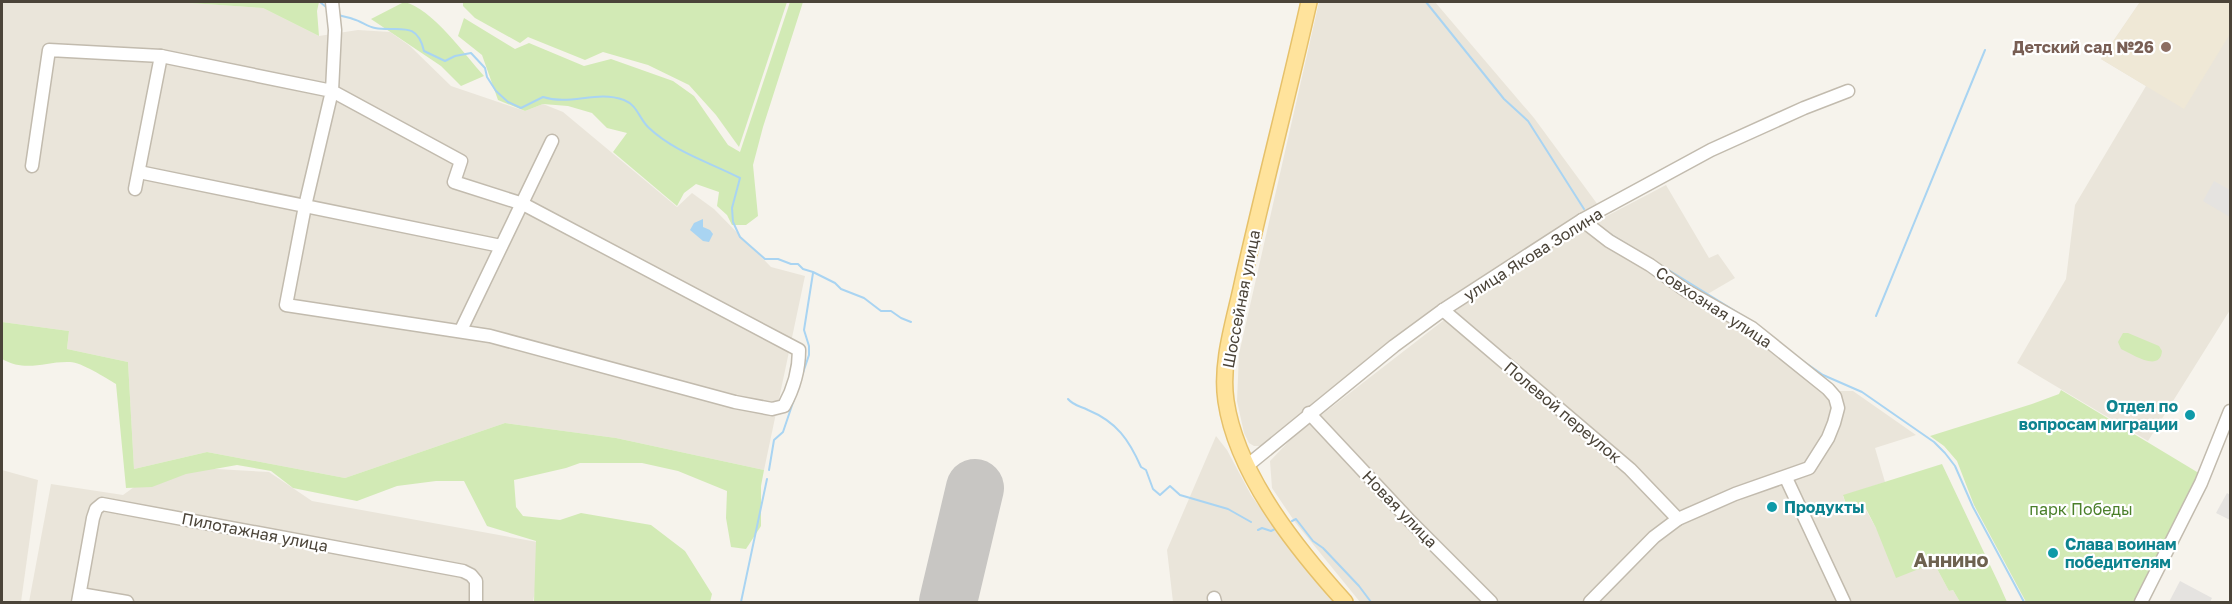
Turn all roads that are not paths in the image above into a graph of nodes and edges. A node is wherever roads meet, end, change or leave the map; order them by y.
1 (332, 2) edge
2 (1309, 2) edge
3 (161, 56) junction
4 (332, 91) junction
5 (1848, 91) dead end
6 (552, 141) dead end
7 (32, 166) dead end
8 (139, 172) junction
9 (135, 189) dead end
10 (522, 204) junction
11 (305, 206) junction
12 (1582, 220) junction
13 (501, 246) junction
14 (1443, 310) junction
15 (461, 330) junction
16 (2230, 411) edge
17 (1310, 413) junction
18 (1248, 465) junction
19 (1786, 478) junction
20 (1678, 519) junction
21 (79, 598) edge
22 (127, 603) edge
23 (476, 603) edge
24 (1345, 603) edge
25 (1491, 603) edge
26 (1590, 603) edge
27 (1844, 603) edge
28 (2141, 603) edge

1 - 4 street
2 - 18 main road, Шоссейная улица
3 - 4 street
3 - 7 street
3 - 8 street
4 - 10 street
4 - 11 street
5 - 12 street, улица Якова Золина
6 - 10 street
8 - 9 street
8 - 11 street
10 - 13 street
10 - 15 street
11 - 13 street
11 - 15 street
12 - 14 street, улица Якова Золина
12 - 19 street, Совхозная улица
13 - 15 street
14 - 17 street, улица Якова Золина
14 - 20 street, Полевой переулок
16 - 28 street
17 - 18 street, улица Якова Золина
17 - 25 street, Новая улица
18 - 24 main road, Шоссейная улица
19 - 20 street
19 - 27 street
20 - 26 street
21 - 22 street, Пилотажная улица
21 - 23 street, Пилотажная улица

